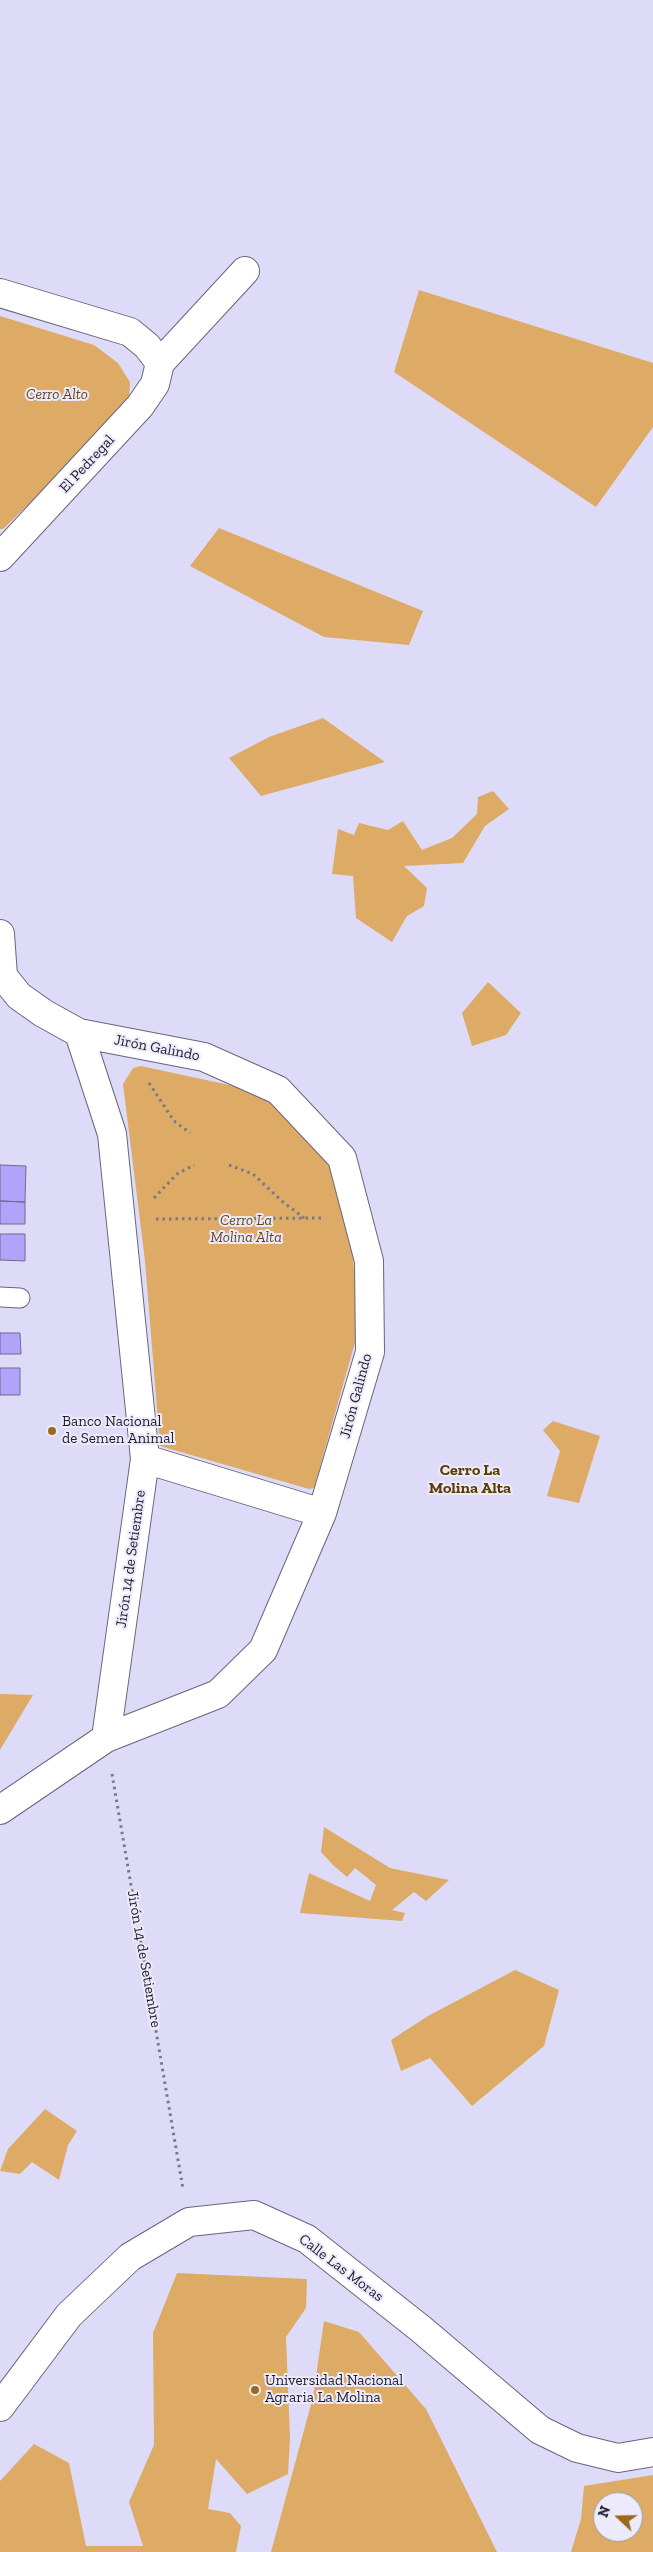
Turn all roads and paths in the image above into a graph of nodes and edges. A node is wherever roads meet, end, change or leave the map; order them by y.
1 (245, 271) dead end
2 (0, 293) edge
3 (160, 363) junction
4 (0, 557) edge
5 (0, 934) edge
6 (79, 1033) junction
7 (147, 1080) dead end
8 (190, 1133) dead end
9 (194, 1164) dead end
10 (229, 1165) dead end
11 (357, 1217) junction
12 (304, 1218) junction
13 (131, 1220) junction
14 (0, 1297) edge
15 (20, 1298) dead end
16 (145, 1460) junction
17 (322, 1513) junction
18 (106, 1738) junction
19 (0, 1810) edge
20 (189, 2222) junction
21 (0, 2406) edge
22 (653, 2452) edge

1 - 3 street, El Pedregal
2 - 3 street
3 - 4 street, El Pedregal
5 - 6 street
6 - 11 street, Jirón Galindo
6 - 13 street, Jirón 14 de Setiembre
7 - 8 path
9 - 13 path
10 - 12 path
11 - 12 path
11 - 17 street, Jirón Galindo
12 - 13 path
13 - 16 street, Jirón 14 de Setiembre
14 - 15 lane
16 - 17 street
16 - 18 street, Jirón 14 de Setiembre
17 - 18 street, Jirón Galindo
18 - 19 street
18 - 20 path, Jirón 14 de Setiembre
20 - 21 street, Calle Las Moras
20 - 22 street, Calle Las Moras

